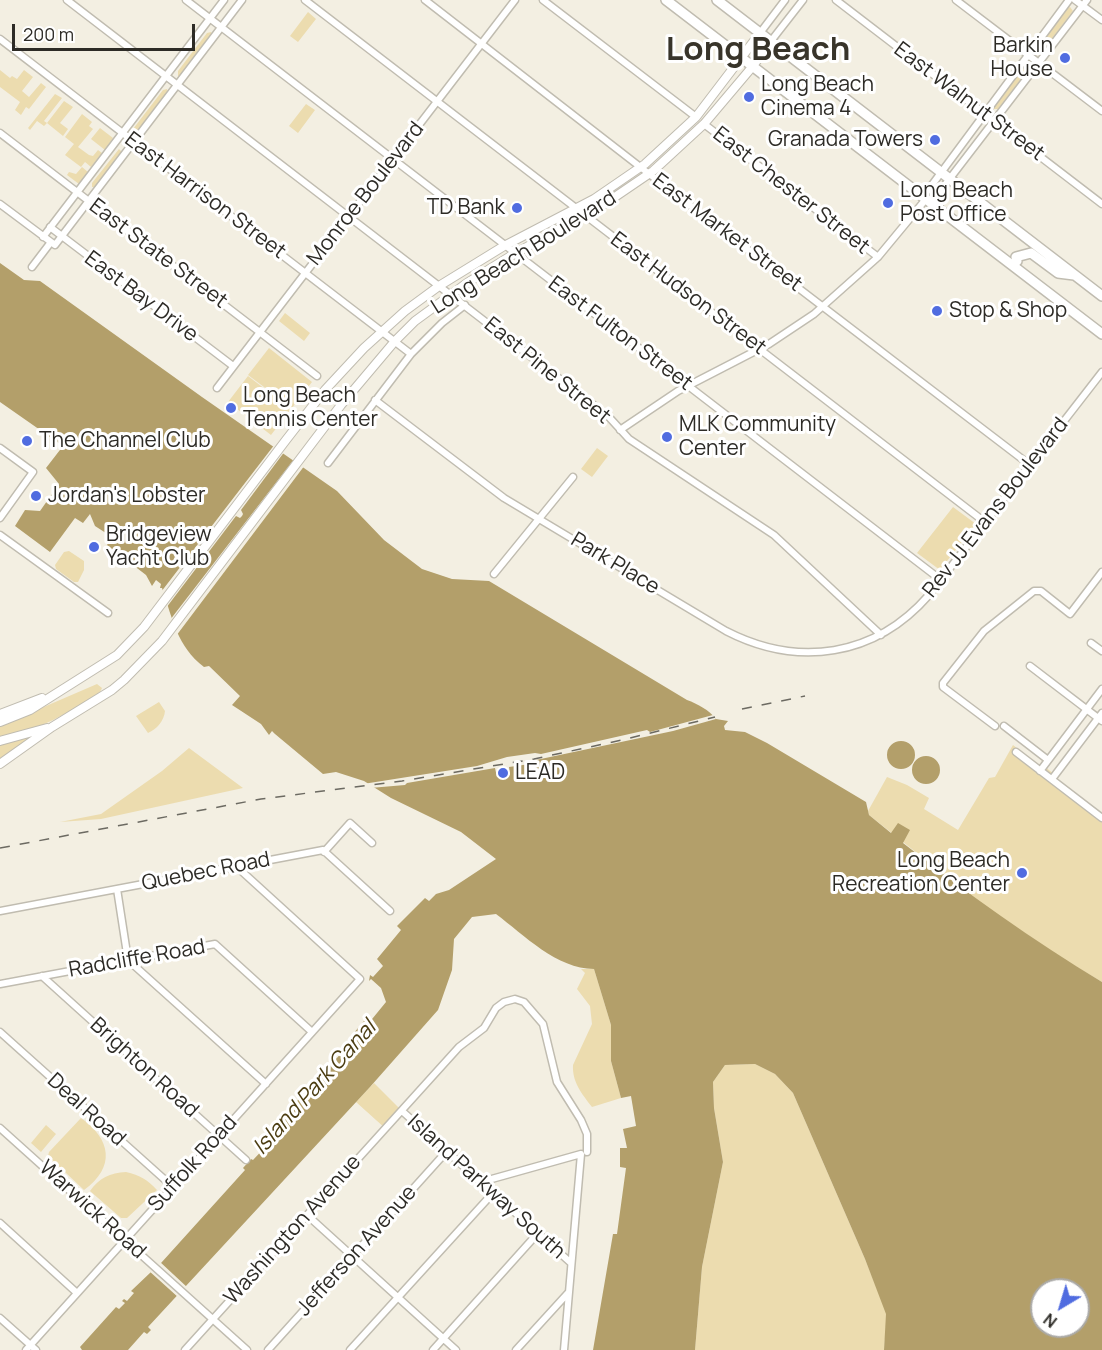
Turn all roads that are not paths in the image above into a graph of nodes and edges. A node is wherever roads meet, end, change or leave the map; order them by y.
1 (67, 0) edge
2 (186, 0) edge
3 (224, 0) edge
4 (242, 0) edge
5 (305, 0) edge
6 (425, 0) edge
7 (515, 0) edge
8 (543, 0) edge
9 (666, 0) edge
10 (717, 0) edge
11 (785, 0) edge
12 (803, 0) edge
13 (836, 0) edge
14 (956, 0) edge
15 (1070, 0) edge
16 (1075, 0) edge
17 (1085, 3) edge
18 (210, 19) junction
19 (1102, 20) edge
20 (221, 27) junction
21 (760, 33) junction
22 (0, 39) edge
23 (771, 41) junction
24 (482, 43) junction
25 (1029, 55) junction
26 (742, 58) junction
27 (1039, 63) junction
28 (753, 66) junction
29 (166, 76) junction
30 (177, 84) junction
31 (438, 102) junction
32 (1102, 111) edge
33 (985, 114) junction
34 (696, 117) junction
35 (994, 121) junction
36 (704, 124) junction
37 (0, 133) edge
38 (122, 133) junction
39 (134, 142) junction
40 (392, 160) junction
41 (640, 167) junction
42 (941, 172) junction
43 (649, 174) junction
44 (950, 179) junction
45 (77, 192) junction
46 (927, 199) junction
47 (88, 201) junction
48 (0, 204) edge
49 (1102, 204) edge
50 (576, 209) junction
51 (585, 215) junction
52 (349, 217) junction
53 (50, 227) junction
54 (62, 236) junction
55 (43, 237) junction
56 (53, 244) junction
57 (504, 246) junction
58 (514, 254) junction
59 (878, 257) junction
60 (1012, 264) junction
61 (32, 267) dead end
62 (306, 272) junction
63 (1074, 275) junction
64 (439, 286) junction
65 (451, 295) junction
66 (1102, 296) edge
67 (465, 304) junction
68 (824, 306) junction
69 (382, 330) junction
70 (1101, 330) edge
71 (260, 332) junction
72 (395, 341) junction
73 (760, 349) junction
74 (411, 354) junction
75 (233, 366) junction
76 (1102, 372) edge
77 (317, 376) dead end
78 (689, 386) junction
79 (217, 388) dead end
80 (375, 400) junction
81 (620, 430) junction
82 (0, 448) edge
83 (328, 463) dead end
84 (1030, 465) junction
85 (573, 477) dead end
86 (0, 518) edge
87 (539, 519) junction
88 (986, 523) junction
89 (0, 535) edge
90 (1102, 572) edge
91 (494, 574) dead end
92 (941, 580) junction
93 (108, 613) dead end
94 (881, 635) junction
95 (1091, 643) dead end
96 (1102, 651) edge
97 (1030, 666) dead end
98 (1102, 689) edge
99 (57, 692) junction
100 (1087, 709) junction
101 (0, 714) edge
102 (1101, 717) edge
103 (0, 722) edge
104 (995, 726) dead end
105 (1004, 726) dead end
106 (52, 727) junction
107 (0, 741) edge
108 (1016, 752) dead end
109 (1048, 760) junction
110 (0, 764) edge
111 (1040, 771) junction
112 (1052, 779) junction
113 (1102, 818) edge
114 (372, 843) dead end
115 (324, 852) junction
116 (237, 867) junction
117 (117, 889) junction
118 (0, 911) edge
119 (390, 911) dead end
120 (128, 960) junction
121 (42, 976) junction
122 (0, 984) edge
123 (0, 1032) edge
124 (312, 1032) junction
125 (266, 1084) junction
126 (402, 1111) junction
127 (0, 1128) edge
128 (219, 1135) junction
129 (447, 1151) junction
130 (584, 1153) junction
131 (246, 1160) dead end
132 (481, 1182) junction
133 (172, 1187) junction
134 (493, 1193) junction
135 (307, 1215) junction
136 (0, 1224) edge
137 (538, 1233) junction
138 (125, 1240) junction
139 (352, 1256) junction
140 (571, 1263) junction
141 (569, 1292) junction
142 (78, 1293) junction
143 (398, 1298) junction
144 (0, 1317) edge
145 (213, 1319) junction
146 (443, 1339) junction
147 (31, 1348) edge
148 (185, 1350) edge
149 (247, 1350) edge
150 (268, 1350) edge
151 (350, 1350) edge
152 (433, 1350) edge
153 (456, 1350) edge
154 (516, 1350) edge
155 (564, 1350) edge

1 - 29 street, East Pine Street
2 - 18 street, East Fulton Street
3 - 18 street
4 - 20 street
5 - 31 street, East Hudson Street
6 - 24 street, East Market Street
7 - 24 street, Monroe Boulevard
8 - 34 street, East Chester Street
9 - 26 highway
10 - 21 highway
11 - 21 street, Long Beach Boulevard
12 - 23 street, Long Beach Boulevard
13 - 33 street, East Walnut Street
14 - 25 street
15 - 25 street
16 - 17 street
17 - 19 street
17 - 27 street
18 - 20 street, East Fulton Street
18 - 29 street
20 - 30 street
20 - 40 street, East Fulton Street
21 - 23 highway
21 - 26 main road, Long Beach Boulevard
22 - 38 street, East Harrison Street
23 - 28 main road, Long Beach Boulevard
23 - 42 highway
24 - 31 street, Monroe Boulevard
24 - 41 street, East Market Street
25 - 27 street
25 - 33 street
26 - 28 highway
26 - 34 main road, Long Beach Boulevard
27 - 32 street
27 - 35 street
28 - 36 main road, Long Beach Boulevard
28 - 46 highway
29 - 30 street, East Pine Street
29 - 38 street
30 - 39 street
30 - 52 street, East Pine Street
31 - 40 street, Monroe Boulevard
31 - 50 street, East Hudson Street
33 - 35 street, East Walnut Street
33 - 42 street
34 - 41 main road, Long Beach Boulevard
35 - 44 street
35 - 49 street, East Walnut Street
36 - 43 main road, Long Beach Boulevard
36 - 59 street, East Chester Street
37 - 45 street, East State Street
38 - 39 street, East Harrison Street
38 - 45 street
39 - 47 street
39 - 62 street, East Harrison Street
40 - 52 street, Monroe Boulevard
40 - 57 street, East Fulton Street
41 - 43 street, East Market Street
41 - 50 main road, Long Beach Boulevard
42 - 44 highway
42 - 46 street
43 - 51 main road, Long Beach Boulevard
43 - 68 street, East Market Street
44 - 46 street
44 - 63 highway
45 - 47 street, East State Street
45 - 53 street
46 - 59 street
46 - 60 highway
47 - 54 street
47 - 71 street, East State Street
48 - 55 street
50 - 51 street, East Hudson Street
50 - 57 main road, Long Beach Boulevard
51 - 58 main road, Long Beach Boulevard
51 - 73 street, East Hudson Street
52 - 62 street, Monroe Boulevard
52 - 64 street, East Pine Street
53 - 54 street, East Bay Drive
53 - 55 street
54 - 56 street
54 - 75 street, East Bay Drive
55 - 56 street
56 - 61 street
57 - 58 street, East Fulton Street
57 - 64 main road, Long Beach Boulevard
58 - 65 main road, Long Beach Boulevard
58 - 78 street, East Fulton Street
59 - 68 street
60 - 63 highway
60 - 70 highway
62 - 69 street, East Harrison Street
62 - 71 street, Monroe Boulevard
63 - 66 highway
64 - 65 street, East Pine Street
64 - 69 main road, Long Beach Boulevard
65 - 67 street, East Pine Street
65 - 72 main road, Long Beach Boulevard
67 - 74 street, Long Beach Boulevard
67 - 81 street, East Pine Street
68 - 73 street
68 - 84 street, East Market Street
69 - 72 street, East Harrison Street
69 - 99 main road, Long Beach Boulevard
71 - 75 street, Monroe Boulevard
71 - 77 street, East State Street
72 - 74 street, East Harrison Street
72 - 106 main road, Long Beach Boulevard
73 - 78 street
73 - 88 street, East Hudson Street
74 - 80 street, Long Beach Boulevard
75 - 79 street, Monroe Boulevard
76 - 84 street, Rev JJ Evans Boulevard
78 - 81 street
78 - 92 street, East Fulton Street
80 - 83 street, Long Beach Boulevard
80 - 87 street, Park Place
81 - 94 street, East Pine Street
82 - 86 street
84 - 88 street, Rev JJ Evans Boulevard
85 - 87 street
87 - 91 street
87 - 94 street, Park Place
88 - 92 street, Rev JJ Evans Boulevard
89 - 93 street
90 - 104 street
92 - 94 street, Rev JJ Evans Boulevard
95 - 96 street
97 - 100 street
98 - 100 street
99 - 101 main road
99 - 103 main road, Long Beach Boulevard
100 - 102 street
100 - 109 street
102 - 112 street
105 - 109 street
106 - 107 main road
106 - 110 main road, Long Beach Boulevard
108 - 111 street
109 - 111 street
111 - 112 street
112 - 113 street
114 - 115 street
115 - 116 street, Quebec Road
115 - 119 street
116 - 117 street, Quebec Road
116 - 124 street, Suffolk Road
117 - 118 street, Quebec Road
117 - 120 street
120 - 121 street, Radcliffe Road
120 - 124 street, Radcliffe Road
120 - 125 street
121 - 122 street, Radcliffe Road
121 - 128 street, Brighton Road
123 - 133 street, Deal Road
124 - 125 street, Suffolk Road
125 - 128 street, Suffolk Road
126 - 129 street, Island Parkway South
126 - 130 street, Washington Avenue
126 - 135 street, Washington Avenue
127 - 138 street, Warwick Road
128 - 131 street, Brighton Road
128 - 133 street, Suffolk Road
129 - 132 street, Island Parkway South
129 - 139 street, Jefferson Avenue
130 - 132 street
130 - 140 street
132 - 134 street, Island Parkway South
133 - 138 street, Suffolk Road
134 - 137 street, Island Parkway South
134 - 143 street
135 - 139 street
135 - 145 street, Washington Avenue
136 - 142 street
137 - 140 street, Island Parkway South
137 - 146 street
138 - 142 street, Suffolk Road
138 - 145 street, Warwick Road
139 - 143 street
139 - 150 street, Jefferson Avenue
140 - 141 street
141 - 154 street
141 - 155 street
142 - 147 street, Suffolk Road
143 - 146 street
143 - 151 street
144 - 147 street
145 - 148 street, Washington Avenue
145 - 149 street, Warwick Road
146 - 152 street
146 - 153 street

